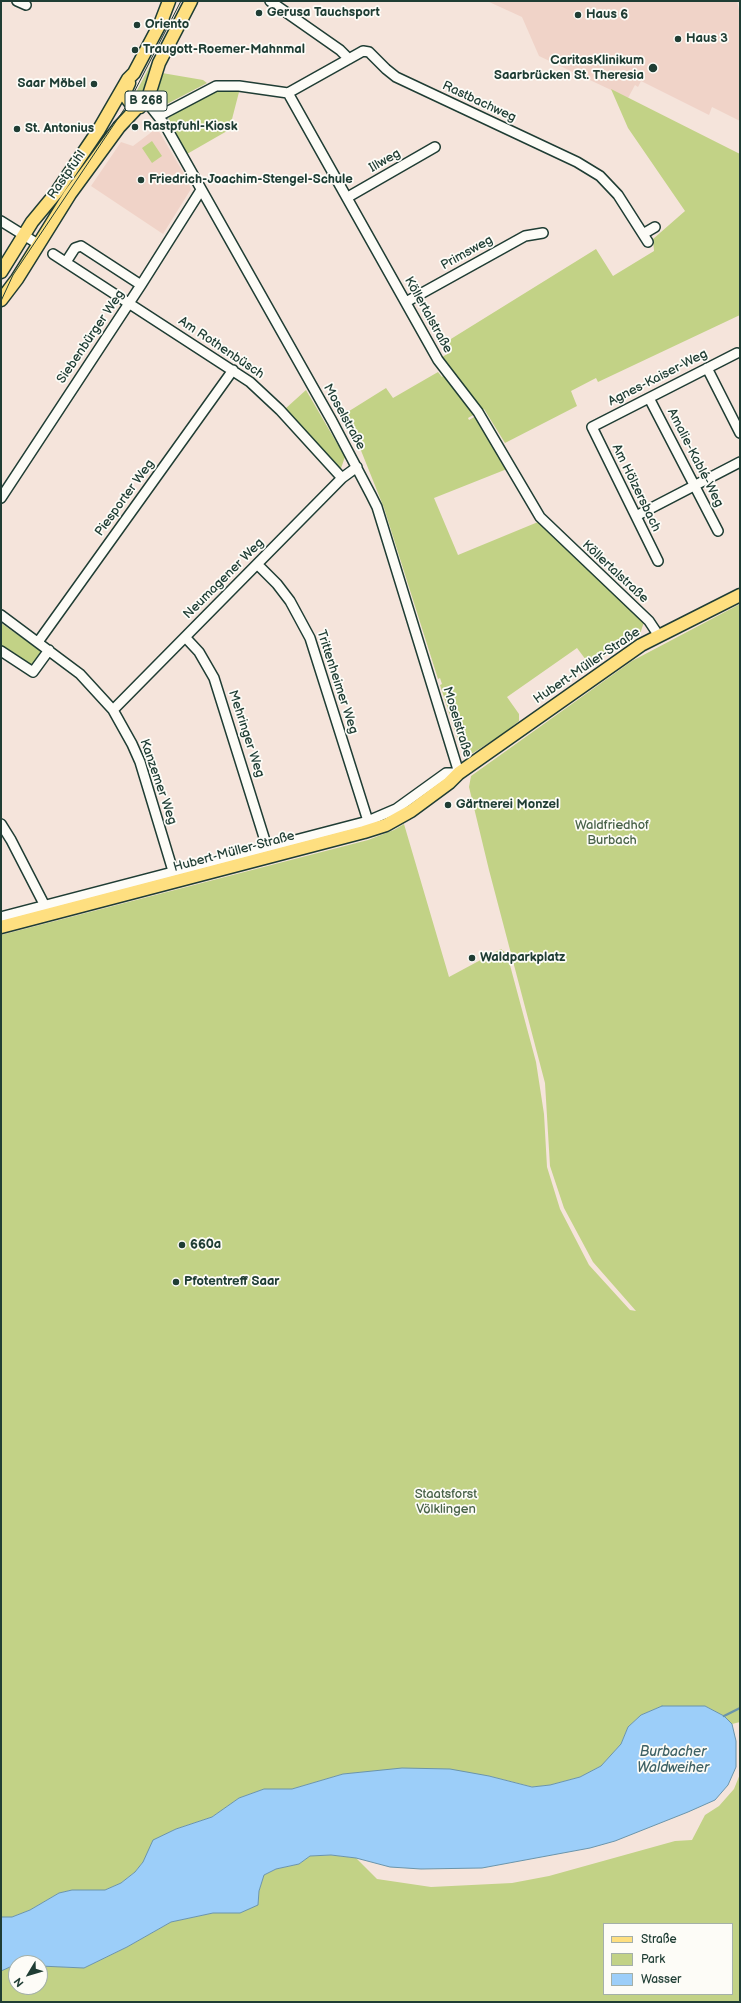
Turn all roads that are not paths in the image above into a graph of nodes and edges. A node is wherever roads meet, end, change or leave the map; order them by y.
1 (17, 1) edge
2 (169, 1) edge
3 (192, 1) edge
4 (270, 1) edge
5 (26, 5) dead end
6 (349, 59) junction
7 (134, 73) junction
8 (288, 93) junction
9 (143, 104) junction
10 (159, 116) junction
11 (435, 147) dead end
12 (201, 190) junction
13 (348, 197) junction
14 (1, 221) edge
15 (655, 227) dead end
16 (543, 233) dead end
17 (24, 236) junction
18 (38, 244) junction
19 (53, 254) dead end
20 (66, 262) junction
21 (1, 272) edge
22 (141, 285) junction
23 (1, 300) edge
24 (406, 302) junction
25 (130, 303) junction
26 (737, 354) dead end
27 (707, 368) junction
28 (233, 370) junction
29 (649, 398) junction
30 (592, 427) joint
31 (740, 433) edge
32 (740, 462) edge
33 (357, 467) junction
34 (342, 478) junction
35 (694, 486) junction
36 (1, 498) edge
37 (636, 516) junction
38 (718, 531) dead end
39 (658, 562) dead end
40 (257, 564) junction
41 (740, 595) edge
42 (1, 615) edge
43 (659, 636) junction
44 (185, 637) junction
45 (38, 642) junction
46 (49, 650) junction
47 (1, 651) edge
48 (112, 710) junction
49 (459, 773) junction
50 (368, 821) junction
51 (1, 824) edge
52 (267, 847) junction
53 (173, 871) junction
54 (45, 906) junction
55 (1, 917) edge
56 (1, 927) edge

1 - 5 street
2 - 7 main road, Rastpfuhl / B 268
3 - 9 main road, Rastpfuhl / B 268
4 - 6 street
6 - 8 street, Rastbachweg
6 - 15 street, Rastbachweg
7 - 9 main road, B 268
7 - 17 main road, Rastpfuhl / B 268
8 - 10 street
8 - 13 street, Köllertalstraße
9 - 10 street, Moselstraße
9 - 18 main road, Rastpfuhl / B 268
10 - 12 street, Moselstraße
11 - 13 street, Illweg
12 - 22 street, Siebenbürger Weg
12 - 33 street, Moselstraße
13 - 24 street, Köllertalstraße
14 - 17 street
16 - 24 street, Primsweg
17 - 18 street
17 - 21 main road, B 268
18 - 23 main road, B 268
19 - 20 street, Am Rothenbüsch
20 - 22 street
20 - 25 street, Am Rothenbüsch
22 - 25 street, Siebenbürger Weg
24 - 43 street, Köllertalstraße
25 - 28 street, Am Rothenbüsch
25 - 36 street, Siebenbürger Weg
26 - 27 street, Agnes-Kaiser-Weg
27 - 29 street, Agnes-Kaiser-Weg
27 - 31 street
28 - 34 street, Am Rothenbüsch
28 - 45 street, Piesporter Weg
29 - 30 street, Agnes-Kaiser-Weg
29 - 35 street, Amalie-Kablé-Weg
30 - 37 street, Am Hölzersbach
32 - 35 street
33 - 34 street, Neumagener Weg
33 - 49 street, Moselstraße
34 - 40 street, Neumagener Weg
35 - 37 street
35 - 38 street, Amalie-Kablé-Weg
37 - 39 street, Am Hölzersbach
40 - 44 street, Neumagener Weg
40 - 50 street, Trittenheimer Weg
41 - 43 main road, Hubert-Müller-Straße
42 - 45 street, Kanzemer Weg
43 - 49 main road, Hubert-Müller-Straße
44 - 48 street, Neumagener Weg
44 - 52 street, Mehringer Weg
45 - 46 street, Kanzemer Weg
46 - 47 street
46 - 48 street, Kanzemer Weg
48 - 53 street, Kanzemer Weg
49 - 50 street, Hubert-Müller-Straße
49 - 56 main road, Hubert-Müller-Straße
50 - 52 street, Hubert-Müller-Straße
51 - 54 street
52 - 53 street, Hubert-Müller-Straße
53 - 54 street, Hubert-Müller-Straße
54 - 55 street, Hubert-Müller-Straße

